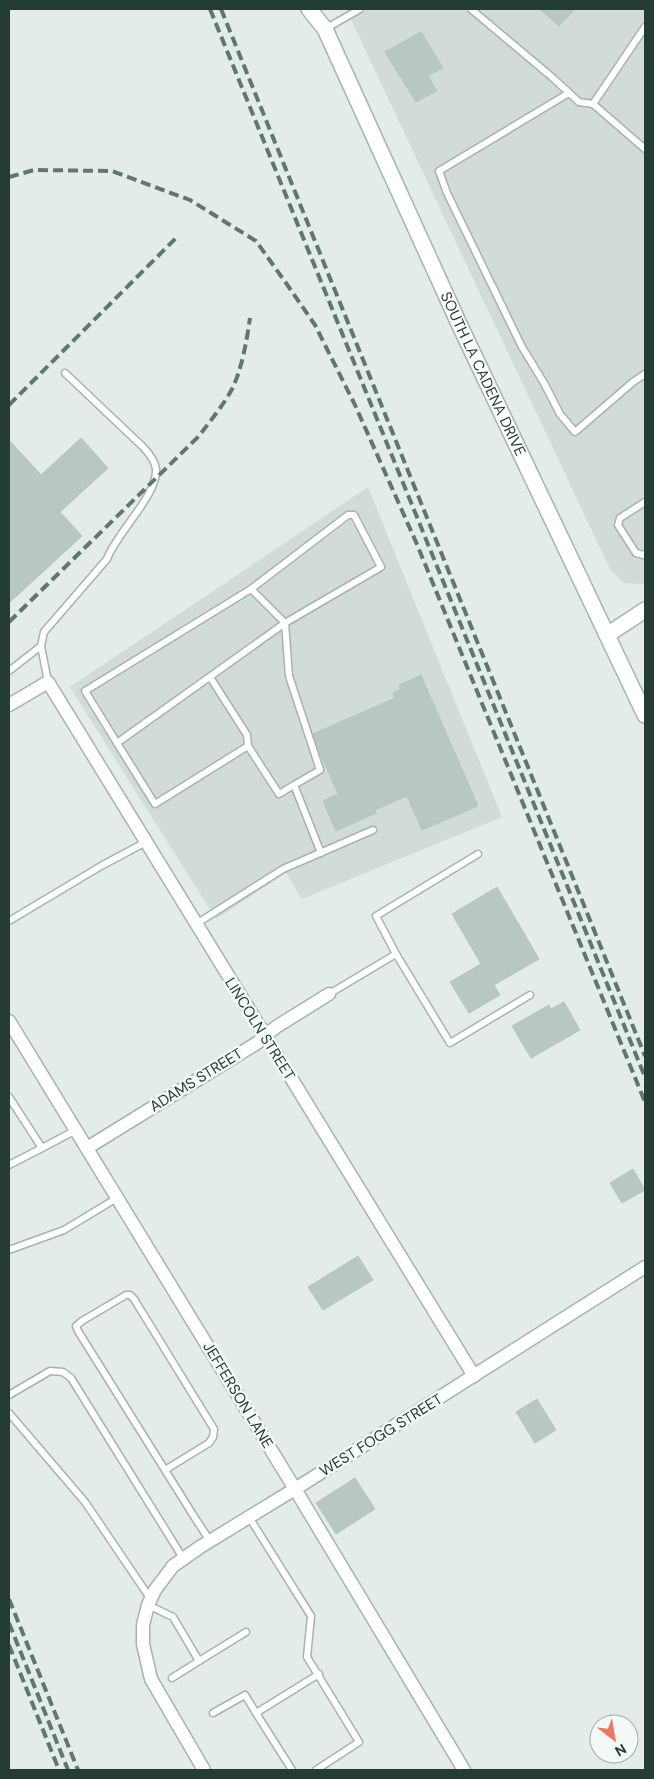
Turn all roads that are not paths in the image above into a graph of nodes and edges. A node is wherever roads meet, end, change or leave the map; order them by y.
1 (309, 9) edge
2 (322, 9) edge
3 (360, 9) edge
4 (471, 9) edge
5 (645, 27) edge
6 (325, 29) junction
7 (570, 93) junction
8 (593, 104) junction
9 (645, 149) edge
10 (65, 373) dead end
11 (645, 374) edge
12 (645, 502) edge
13 (645, 554) edge
14 (251, 590) junction
15 (645, 610) edge
16 (285, 623) junction
17 (607, 635) junction
18 (41, 646) junction
19 (9, 671) edge
20 (210, 677) junction
21 (48, 682) junction
22 (9, 705) edge
23 (645, 715) edge
24 (117, 743) junction
25 (248, 746) junction
26 (294, 785) junction
27 (374, 830) dead end
28 (146, 842) junction
29 (321, 852) junction
30 (478, 854) dead end
31 (9, 921) edge
32 (196, 924) junction
33 (396, 954) junction
34 (329, 994) joint
35 (530, 995) dead end
36 (9, 1021) edge
37 (265, 1036) junction
38 (9, 1097) edge
39 (76, 1130) junction
40 (42, 1148) junction
41 (87, 1148) junction
42 (9, 1165) edge
43 (117, 1198) junction
44 (9, 1250) edge
45 (645, 1267) edge
46 (474, 1376) junction
47 (9, 1395) edge
48 (9, 1412) edge
49 (165, 1470) junction
50 (295, 1489) junction
51 (248, 1517) junction
52 (210, 1540) junction
53 (184, 1558) junction
54 (150, 1602) junction
55 (246, 1632) dead end
56 (199, 1660) junction
57 (319, 1674) junction
58 (172, 1678) dead end
59 (213, 1713) dead end
60 (256, 1713) junction
61 (204, 1770) edge
62 (292, 1770) edge
63 (316, 1770) edge
64 (464, 1770) edge

1 - 6 main road, SOUTH LA CADENA DRIVE
2 - 6 main road, SOUTH LA CADENA DRIVE
3 - 6 lane
4 - 7 lane
5 - 8 lane
6 - 17 main road, SOUTH LA CADENA DRIVE
7 - 8 lane
7 - 11 lane
8 - 9 lane
10 - 18 lane
12 - 13 lane
14 - 16 lane
14 - 16 lane
14 - 24 lane
15 - 17 main road
16 - 20 lane
16 - 26 lane
17 - 23 main road, SOUTH LA CADENA DRIVE
18 - 19 lane
18 - 21 lane
20 - 24 lane
20 - 25 lane
21 - 22 street
21 - 28 street, LINCOLN STREET
24 - 25 lane
25 - 26 lane
26 - 29 lane
27 - 29 lane
28 - 31 lane
28 - 32 street, LINCOLN STREET
29 - 32 lane
30 - 33 lane
32 - 37 street, LINCOLN STREET
33 - 34 lane
33 - 35 lane
34 - 37 street, ADAMS STREET
36 - 39 street, JEFFERSON LANE
37 - 41 street, ADAMS STREET
37 - 46 street, LINCOLN STREET
38 - 40 lane
39 - 40 lane
39 - 41 street, JEFFERSON LANE
40 - 42 lane
41 - 43 street, JEFFERSON LANE
43 - 44 lane
43 - 50 street, JEFFERSON LANE
45 - 46 street, WEST FOGG STREET
46 - 50 street, WEST FOGG STREET
47 - 53 lane
48 - 54 lane
49 - 49 lane
49 - 52 lane
50 - 51 street, WEST FOGG STREET
50 - 64 street, JEFFERSON LANE
51 - 52 street, WEST FOGG STREET
51 - 57 lane
52 - 53 street, WEST FOGG STREET
53 - 54 street, WEST FOGG STREET
54 - 56 lane
54 - 61 street, WEST FOGG STREET
55 - 56 lane
56 - 58 lane
57 - 60 lane
57 - 63 lane
59 - 60 lane
60 - 62 lane

